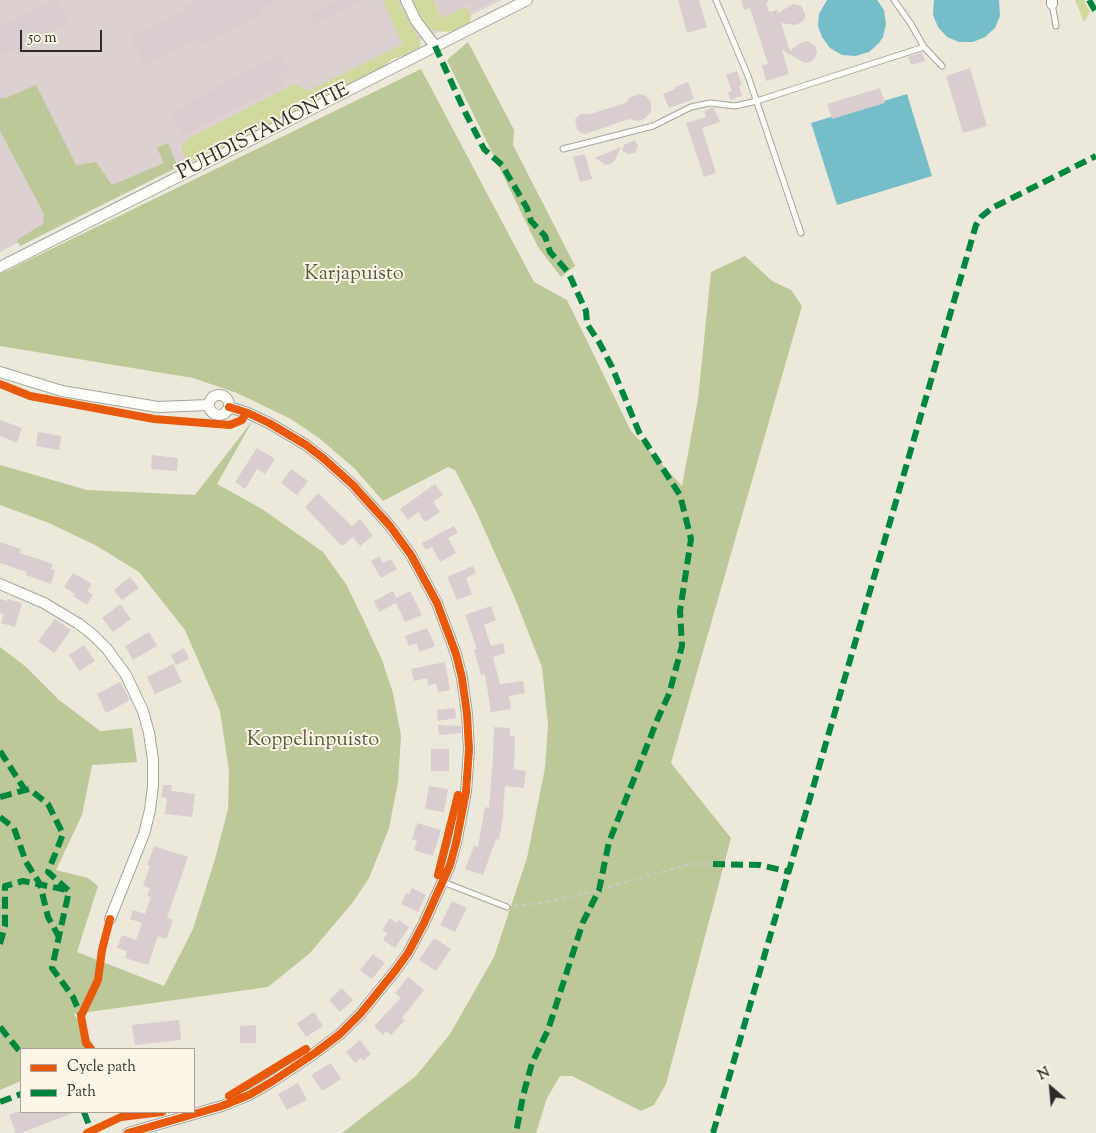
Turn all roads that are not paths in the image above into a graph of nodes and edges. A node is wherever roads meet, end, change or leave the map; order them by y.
1 (406, 0) edge
2 (528, 0) edge
3 (716, 0) edge
4 (894, 0) edge
5 (1052, 2) edge
6 (1056, 26) dead end
7 (436, 46) junction
8 (924, 47) junction
9 (942, 66) dead end
10 (757, 101) junction
11 (563, 149) dead end
12 (800, 233) dead end
13 (0, 266) edge
14 (0, 372) edge
15 (0, 584) edge
16 (443, 882) junction
17 (507, 907) road end
18 (110, 919) dead end
19 (128, 1133) edge

1 - 7 street
2 - 7 street, PUHDISTAMONTIE
3 - 10 lane
4 - 8 lane
5 - 6 lane
7 - 13 street, PUHDISTAMONTIE
8 - 9 lane
8 - 10 lane
10 - 11 lane
10 - 12 lane
14 - 16 street
15 - 18 street
16 - 17 lane
16 - 19 street

